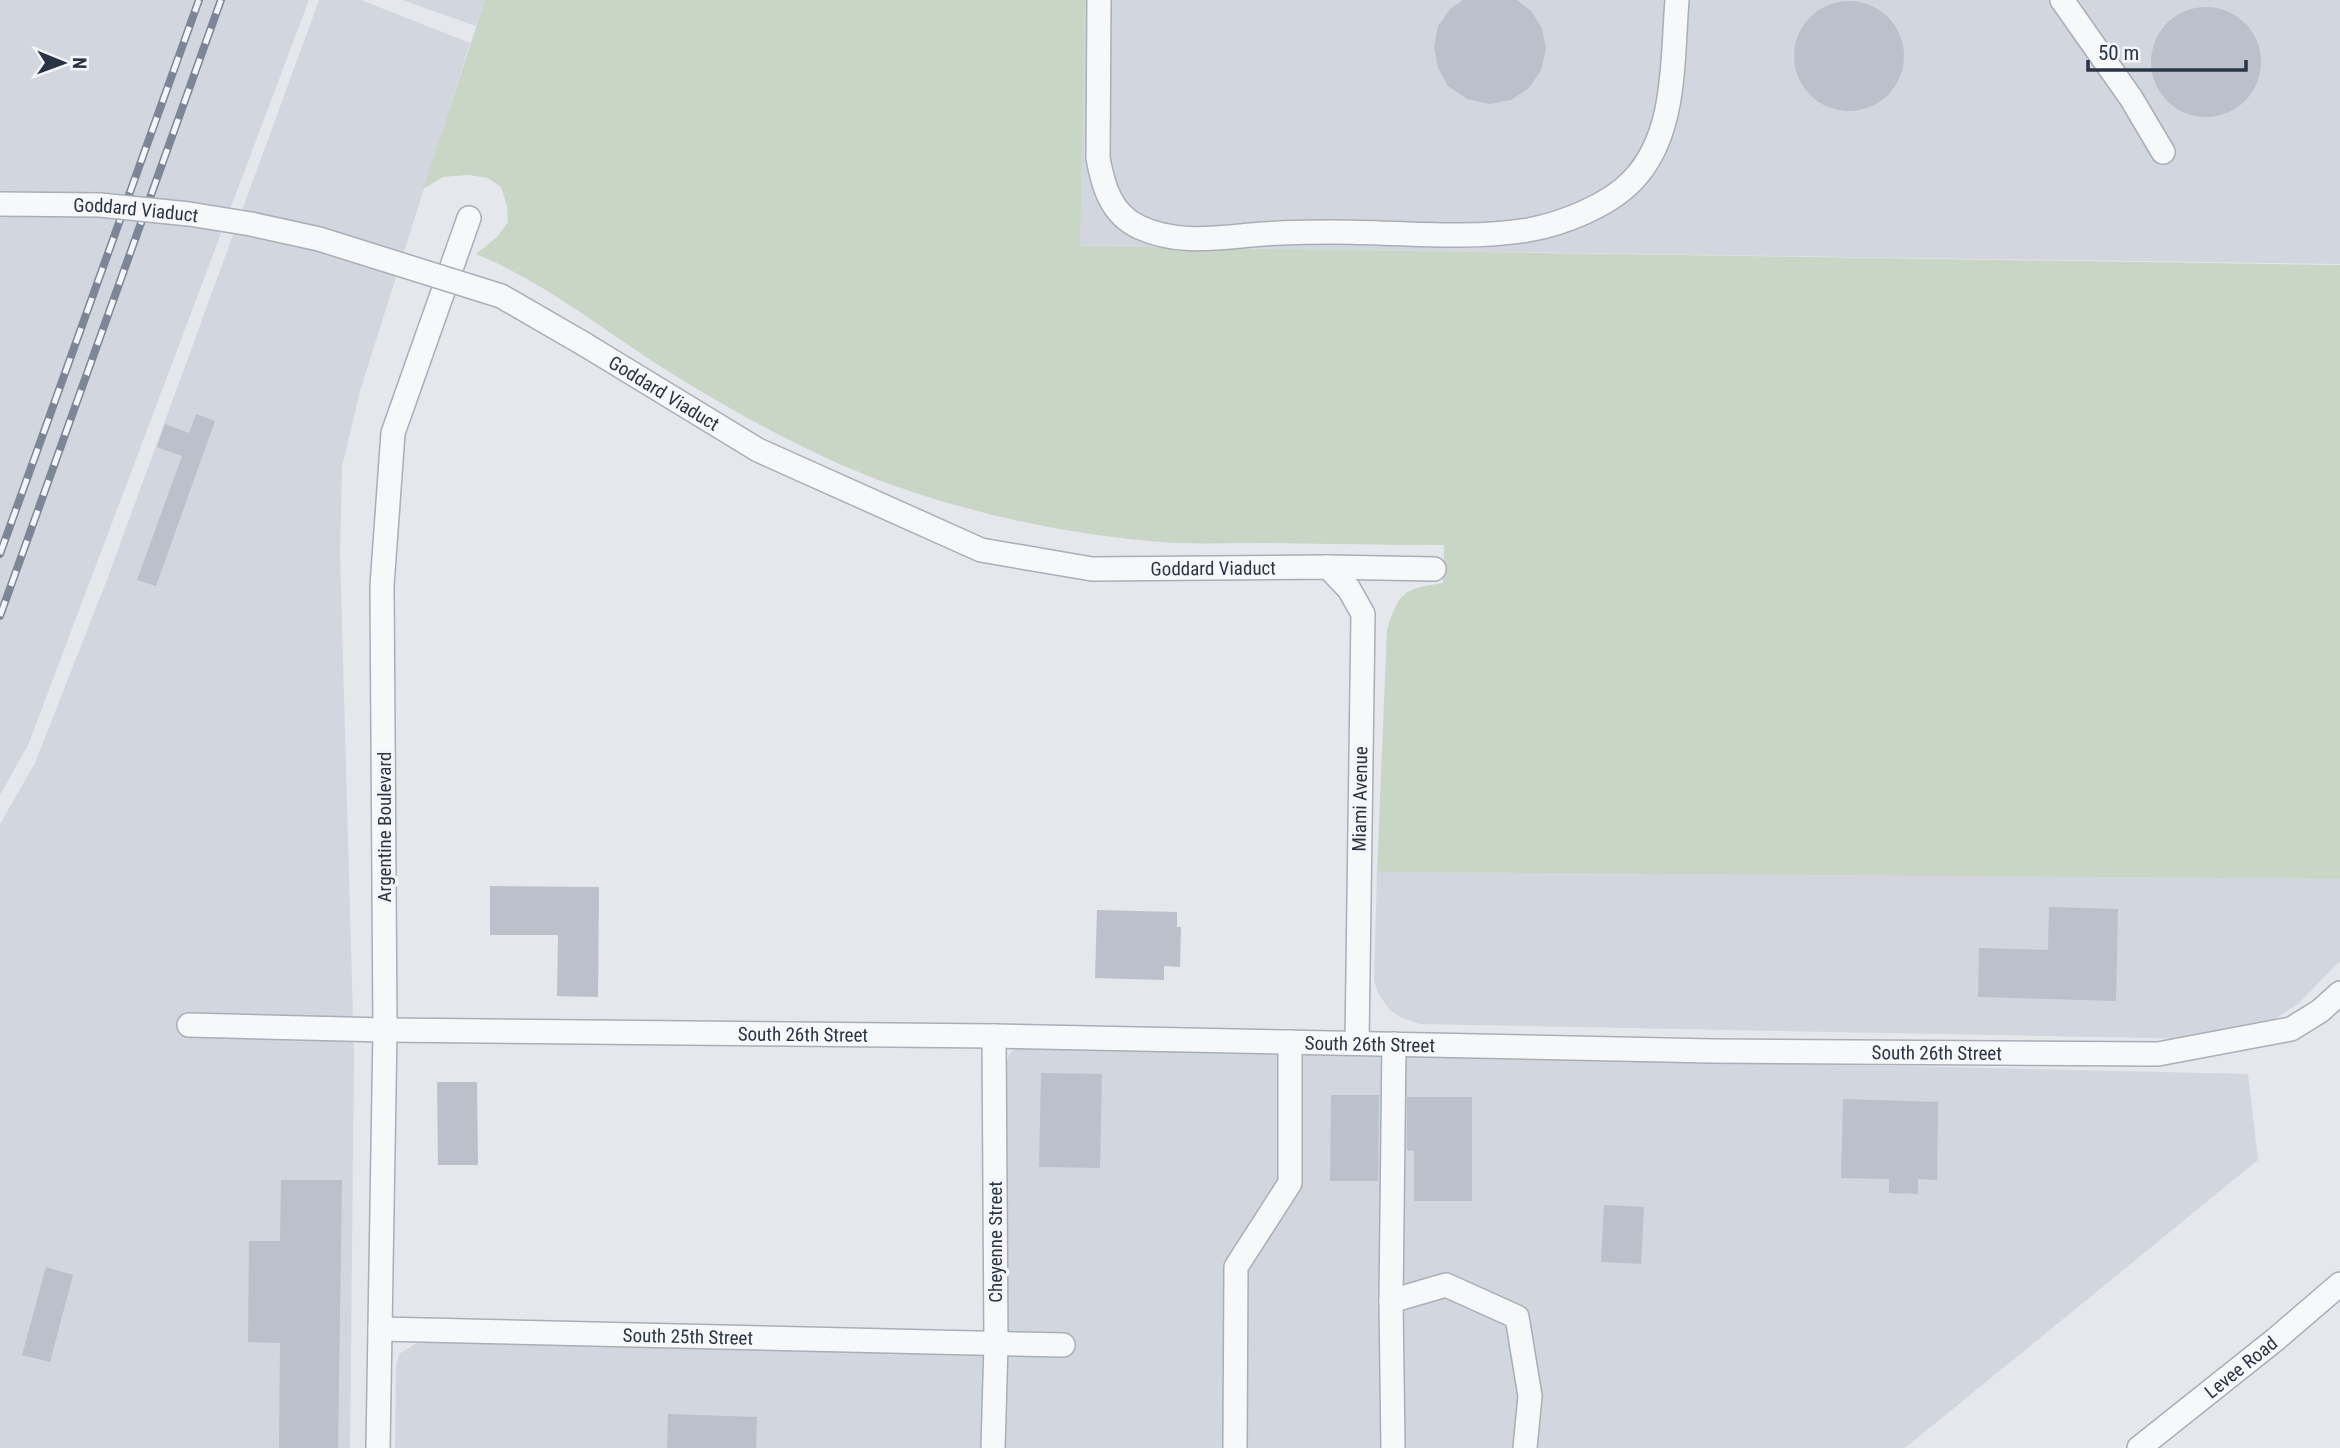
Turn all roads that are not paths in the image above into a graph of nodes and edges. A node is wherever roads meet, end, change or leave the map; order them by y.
1 (1100, 0) edge
2 (1677, 0) edge
3 (2062, 0) edge
4 (2163, 152) dead end
5 (0, 204) edge
6 (468, 218) dead end
7 (1328, 567) junction
8 (1434, 569) dead end
9 (2340, 993) edge
10 (189, 1025) dead end
11 (385, 1030) junction
12 (994, 1035) junction
13 (1290, 1042) junction
14 (1357, 1043) junction
15 (1394, 1044) junction
16 (2340, 1284) edge
17 (1391, 1301) junction
18 (380, 1329) junction
19 (996, 1344) junction
20 (1063, 1345) dead end
21 (379, 1448) edge
22 (993, 1448) edge
23 (1235, 1448) edge
24 (1392, 1448) edge
25 (1525, 1448) edge
26 (2139, 1448) edge

1 - 2 street
3 - 4 street
5 - 7 street, Goddard Viaduct, bridge
6 - 11 street, Argentine Boulevard
7 - 8 street, Goddard Viaduct
7 - 14 street, Miami Avenue
9 - 15 street, South 26th Street
10 - 11 street, South 26th Street
11 - 12 street, South 26th Street
11 - 18 street, Argentine Boulevard
12 - 13 street, South 26th Street
12 - 19 street, Cheyenne Street
13 - 14 street, South 26th Street
13 - 23 street
14 - 15 street, South 26th Street
15 - 17 street
16 - 26 street, Levee Road
17 - 24 street
17 - 25 street
18 - 19 street, South 25th Street
18 - 21 street, Argentine Boulevard
19 - 20 street, South 25th Street
19 - 22 street, Cheyenne Street

